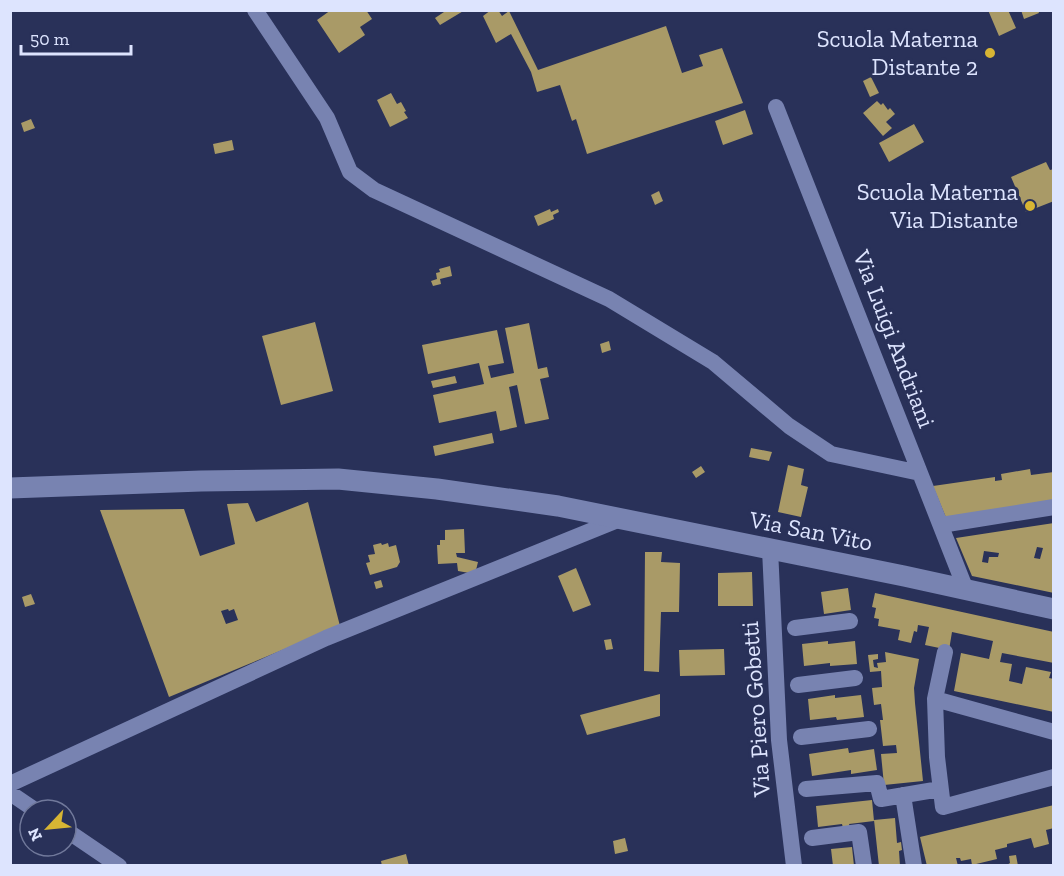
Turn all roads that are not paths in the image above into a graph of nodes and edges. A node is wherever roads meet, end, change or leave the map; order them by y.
1 (255, 10) edge
2 (776, 107) dead end
3 (920, 473) junction
4 (10, 488) edge
5 (1053, 507) edge
6 (620, 519) junction
7 (941, 525) junction
8 (770, 549) junction
9 (966, 590) junction
10 (1053, 609) edge
11 (850, 621) dead end
12 (795, 628) dead end
13 (945, 652) dead end
14 (855, 678) dead end
15 (798, 685) dead end
16 (935, 699) junction
17 (869, 729) dead end
18 (1053, 732) edge
19 (801, 737) dead end
20 (1053, 777) edge
21 (10, 784) edge
22 (806, 789) dead end
23 (940, 789) junction
24 (903, 795) junction
25 (78, 838) edge
26 (812, 838) dead end
27 (119, 866) edge
28 (795, 866) edge
29 (864, 866) edge
30 (914, 866) edge

1 - 3 street
2 - 3 street, Via Luigi Andriani
3 - 7 street, Via Luigi Andriani
4 - 6 street, Via San Vito
5 - 7 street
6 - 8 street, Via San Vito
6 - 21 street
7 - 9 street, Via Luigi Andriani
8 - 9 street, Via San Vito
8 - 28 street, Via Piero Gobetti
9 - 10 street, Via San Vito
11 - 12 street
13 - 16 street
14 - 15 street
16 - 18 street
16 - 23 street
17 - 19 street
20 - 23 street
22 - 24 street
23 - 24 street
24 - 30 street
25 - 27 street
26 - 29 street

